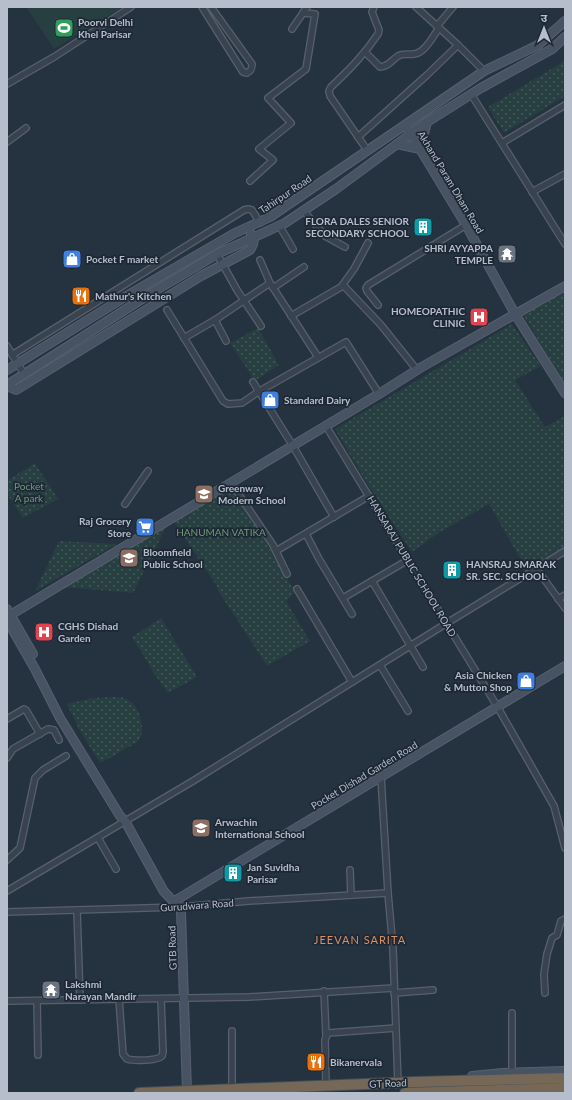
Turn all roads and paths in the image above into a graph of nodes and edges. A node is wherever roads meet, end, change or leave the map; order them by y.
1 (131, 7) edge
2 (202, 7) edge
3 (211, 7) edge
4 (307, 7) edge
5 (374, 7) edge
6 (416, 7) edge
7 (453, 7) edge
8 (303, 12) junction
9 (565, 21) edge
10 (438, 27) junction
11 (292, 28) dead end
12 (565, 37) edge
13 (458, 44) junction
14 (365, 52) junction
15 (484, 71) junction
16 (7, 84) edge
17 (471, 94) junction
18 (565, 105) edge
19 (427, 122) junction
20 (405, 124) junction
21 (26, 128) dead end
22 (411, 134) junction
23 (358, 137) junction
24 (7, 142) edge
25 (502, 143) junction
26 (397, 144) junction
27 (420, 149) junction
28 (367, 150) junction
29 (565, 174) edge
30 (250, 181) dead end
31 (532, 192) junction
32 (303, 210) junction
33 (260, 223) junction
34 (279, 225) junction
35 (466, 225) junction
36 (248, 228) junction
37 (253, 237) junction
38 (368, 243) dead end
39 (565, 244) edge
40 (345, 247) dead end
41 (293, 249) dead end
42 (217, 254) junction
43 (260, 260) dead end
44 (223, 265) junction
45 (304, 268) dead end
46 (343, 285) junction
47 (272, 286) junction
48 (565, 286) edge
49 (245, 301) junction
50 (378, 305) dead end
51 (167, 310) dead end
52 (103, 311) junction
53 (515, 314) junction
54 (291, 316) junction
55 (109, 320) junction
56 (215, 320) junction
57 (261, 326) dead end
58 (184, 338) junction
59 (226, 341) dead end
60 (7, 346) edge
61 (12, 355) junction
62 (318, 357) junction
63 (42, 363) junction
64 (17, 364) junction
65 (7, 370) edge
66 (47, 370) junction
67 (417, 370) junction
68 (24, 374) junction
69 (253, 382) dead end
70 (7, 386) edge
71 (258, 392) junction
72 (565, 393) edge
73 (379, 394) junction
74 (326, 426) junction
75 (293, 446) junction
76 (148, 471) dead end
77 (231, 482) junction
78 (369, 496) junction
79 (125, 504) dead end
80 (334, 517) junction
81 (306, 534) junction
82 (276, 551) junction
83 (565, 551) edge
84 (408, 560) junction
85 (536, 568) junction
86 (287, 574) dead end
87 (372, 581) junction
88 (297, 590) dead end
89 (565, 595) edge
90 (343, 598) junction
91 (558, 599) junction
92 (565, 608) edge
93 (352, 614) dead end
94 (8, 615) edge
95 (447, 623) junction
96 (410, 645) junction
97 (380, 665) junction
98 (565, 666) edge
99 (423, 667) dead end
100 (352, 682) junction
101 (498, 706) junction
102 (408, 711) dead end
103 (7, 719) edge
104 (40, 734) junction
105 (59, 740) dead end
106 (66, 756) dead end
107 (7, 758) edge
108 (381, 777) junction
109 (125, 821) junction
110 (98, 838) junction
111 (565, 848) edge
112 (7, 860) edge
113 (116, 869) dead end
114 (350, 870) dead end
115 (7, 891) edge
116 (388, 893) junction
117 (351, 895) junction
118 (173, 902) junction
119 (180, 907) junction
120 (77, 910) junction
121 (7, 912) edge
122 (565, 919) edge
123 (394, 990) junction
124 (432, 990) dead end
125 (324, 991) junction
126 (545, 993) dead end
127 (184, 998) junction
128 (119, 999) junction
129 (161, 999) junction
130 (80, 1000) junction
131 (37, 1001) junction
132 (7, 1002) edge
133 (512, 1013) dead end
134 (396, 1028) junction
135 (232, 1031) dead end
136 (326, 1036) junction
137 (38, 1055) dead end
138 (565, 1071) edge
139 (512, 1073) junction
140 (565, 1078) edge
141 (422, 1082) junction
142 (398, 1083) junction
143 (534, 1084) junction
144 (326, 1085) junction
145 (565, 1088) edge
146 (232, 1089) junction
147 (251, 1090) edge
148 (187, 1091) junction
149 (139, 1093) edge
150 (405, 1093) edge
151 (423, 1093) edge

1 - 16 street
2 - 3 street
4 - 8 street
5 - 14 street
6 - 10 street
7 - 10 street
8 - 11 street
8 - 30 street
9 - 15 street, Tahirpur Road
10 - 13 street
10 - 14 street
12 - 17 street, Tahirpur Road
13 - 15 street
13 - 23 street
14 - 23 street
15 - 20 street, Tahirpur Road
17 - 19 street, Tahirpur Road
17 - 25 street
18 - 25 street
19 - 22 street, Tahirpur Road
19 - 27 street
20 - 22 street, Akhand Param Dham Road
20 - 28 street, Tahirpur Road
21 - 24 street
22 - 26 street, Tahirpur Road
22 - 27 street, Akhand Param Dham Road
23 - 28 street
25 - 31 street
26 - 27 street
26 - 32 street, Tahirpur Road
27 - 35 street, Akhand Param Dham Road
28 - 33 street, Tahirpur Road
29 - 31 street
31 - 39 street
32 - 34 street, Tahirpur Road
32 - 40 street
33 - 36 street, Tahirpur Road
33 - 61 street
34 - 37 street, Tahirpur Road
34 - 41 street
35 - 50 street
35 - 53 street, Akhand Param Dham Road
36 - 37 street
36 - 52 street, Tahirpur Road
37 - 42 street, Tahirpur Road
37 - 44 street
38 - 46 street
42 - 44 street
42 - 55 street, Tahirpur Road
43 - 47 street
44 - 49 street
44 - 66 street
45 - 47 street
46 - 54 street
46 - 67 street
47 - 49 street
47 - 54 street
48 - 53 street
49 - 56 street
49 - 57 street
51 - 58 street
52 - 55 street
52 - 64 street, Tahirpur Road
53 - 67 street
53 - 72 street, Akhand Param Dham Road
54 - 62 street
55 - 63 street, Tahirpur Road
56 - 58 street
56 - 59 street
58 - 71 street
60 - 61 street
61 - 64 street
62 - 71 street
62 - 73 street
63 - 66 street
63 - 68 street, Tahirpur Road
64 - 65 street, Tahirpur Road
64 - 68 street
66 - 70 street
67 - 73 street
68 - 70 street, Tahirpur Road
69 - 71 street
71 - 75 street
73 - 74 street
74 - 75 street
74 - 78 street, HANSARAJ PUBLIC SCHOOL ROAD
75 - 77 street
75 - 80 street
76 - 79 street
77 - 82 street
77 - 94 street
78 - 80 street
78 - 84 street, HANSARAJ PUBLIC SCHOOL ROAD
80 - 81 street
81 - 82 street
81 - 90 street
82 - 86 street
83 - 85 street
84 - 87 street
84 - 95 street, HANSARAJ PUBLIC SCHOOL ROAD
85 - 91 street
85 - 95 street
87 - 90 street
87 - 96 street
88 - 100 street
89 - 91 street
90 - 93 street
91 - 92 street
94 - 109 street
95 - 96 street
95 - 101 street, HANSARAJ PUBLIC SCHOOL ROAD
96 - 97 street
96 - 99 street
97 - 100 street
97 - 102 street
98 - 101 street, Pocket Dishad Garden Road
100 - 109 street
101 - 108 street, Pocket Dishad Garden Road
101 - 111 street, HANSARAJ PUBLIC SCHOOL ROAD
103 - 104 street
104 - 105 street
104 - 107 street
106 - 112 street
108 - 116 street
108 - 118 street, Pocket Dishad Garden Road
109 - 110 street
109 - 118 street
110 - 113 street
110 - 115 street
114 - 117 street
116 - 117 street, Gurudwara Road
116 - 123 street
117 - 119 street, Gurudwara Road
118 - 119 street
119 - 120 street, Gurudwara Road
119 - 127 street, GTB Road
120 - 121 street, Gurudwara Road
120 - 130 street
122 - 126 street
123 - 124 street
123 - 125 street
123 - 134 street
125 - 127 street
125 - 136 street
127 - 129 street
127 - 148 street, GTB Road
128 - 129 street
128 - 129 street
128 - 130 street
130 - 131 street
131 - 132 street
131 - 137 street
133 - 139 street
134 - 136 street
134 - 142 street
135 - 146 street
136 - 144 street
138 - 139 street, GT Road
139 - 141 street, GT Road
140 - 143 highway, GT Road
141 - 142 highway, GT Road
141 - 143 highway, GT Road
142 - 144 highway, GT Road
143 - 145 highway, GT Road
143 - 151 highway, GT Road
144 - 147 highway, GT Road
146 - 147 highway, GT Road
146 - 148 highway, GT Road
148 - 149 highway, GT Road
150 - 151 highway, GT Road

